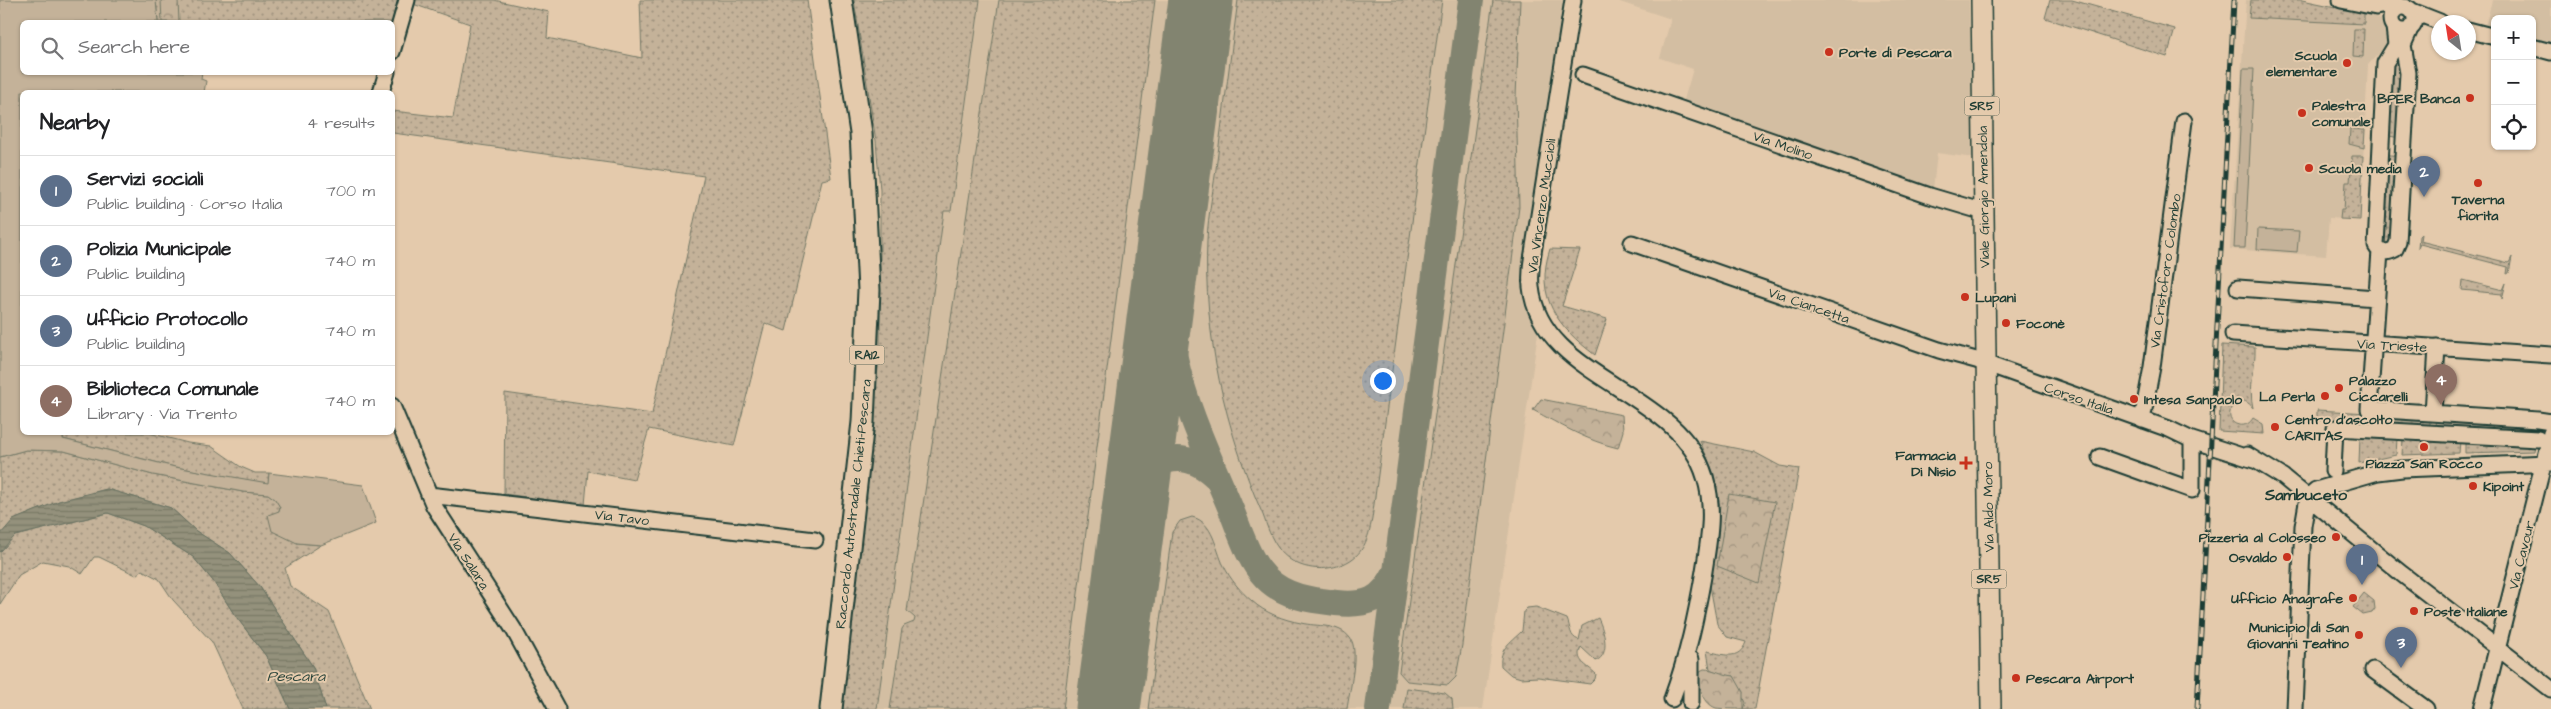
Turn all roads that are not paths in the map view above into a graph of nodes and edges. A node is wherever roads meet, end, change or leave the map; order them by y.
1 (407, 0) edge
2 (828, 0) edge
3 (841, 0) edge
4 (1573, 0) edge
5 (1981, 0) edge
6 (2341, 0) edge
7 (2376, 7) junction
8 (2409, 18) junction
9 (2431, 21) edge
10 (2393, 24) junction
11 (2476, 32) edge
12 (2491, 36) edge
13 (395, 42) edge
14 (2536, 48) edge
15 (2551, 52) edge
16 (2398, 57) junction
17 (386, 75) edge
18 (1583, 75) dead end
19 (382, 90) edge
20 (2184, 121) dead end
21 (1984, 212) junction
22 (1632, 243) dead end
23 (2380, 251) junction
24 (2238, 288) dead end
25 (2376, 298) junction
26 (2233, 334) dead end
27 (2372, 344) junction
28 (2437, 347) junction
29 (2551, 355) edge
30 (1986, 365) junction
31 (395, 413) edge
32 (2433, 413) junction
33 (2142, 420) junction
34 (2551, 422) edge
35 (2172, 431) junction
36 (2545, 436) edge
37 (2192, 440) junction
38 (2100, 457) dead end
39 (2254, 460) junction
40 (2547, 463) edge
41 (2333, 471) dead end
42 (429, 496) junction
43 (2308, 497) junction
44 (815, 540) dead end
45 (1692, 641) junction
46 (2498, 648) junction
47 (2373, 670) dead end
48 (2551, 688) edge
49 (1668, 704) edge
50 (1695, 707) edge
51 (557, 709) edge
52 (818, 709) edge
53 (831, 709) edge
54 (1991, 709) edge
55 (2295, 709) edge
56 (2426, 709) edge
57 (2482, 709) edge

1 - 13 street
2 - 52 highway, Raccordo Autostradale Chieti-Pescara / RA12
3 - 53 highway, Raccordo Autostradale Chieti-Pescara / RA12
4 - 45 street, Via Vincenzo Muccioli
5 - 21 main road, Viale Giorgio Amendola / SR5
6 - 7 street
7 - 8 street
7 - 10 street
8 - 9 street
8 - 10 street
8 - 10 street
8 - 16 street
10 - 16 street
11 - 12 street
14 - 15 street
16 - 23 street
16 - 23 street
17 - 19 street
18 - 21 street, Via Molino
20 - 33 street, Via Cristoforo Colombo
21 - 30 main road, Viale Giorgio Amendola / SR5
22 - 30 street, Via Ciancetta
23 - 25 street
24 - 25 street
25 - 27 street
26 - 27 street, Via Trieste
27 - 28 street, Via Trieste
27 - 32 street
28 - 29 street, Via Trieste
28 - 32 street
30 - 33 street, Corso Italia
30 - 54 main road, Via Aldo Moro / SR5
31 - 42 street, Via Salara
32 - 34 street
33 - 35 street, Corso Italia
35 - 37 street, Corso Italia
35 - 39 street, Corso Italia
36 - 40 street, Via Cavour
36 - 41 street
37 - 38 street
37 - 39 street, Corso Italia
39 - 43 street, Corso Italia
40 - 43 street
40 - 46 street, Via Cavour
42 - 44 street, Via Tavo
42 - 51 street, Via Salara
43 - 46 street, Corso Italia
43 - 55 street
45 - 49 street, Via Vincenzo Muccioli
45 - 50 street, Via Vincenzo Muccioli
46 - 48 street, Corso Italia
46 - 57 street, Via Cavour
47 - 56 street
49 - 50 street

